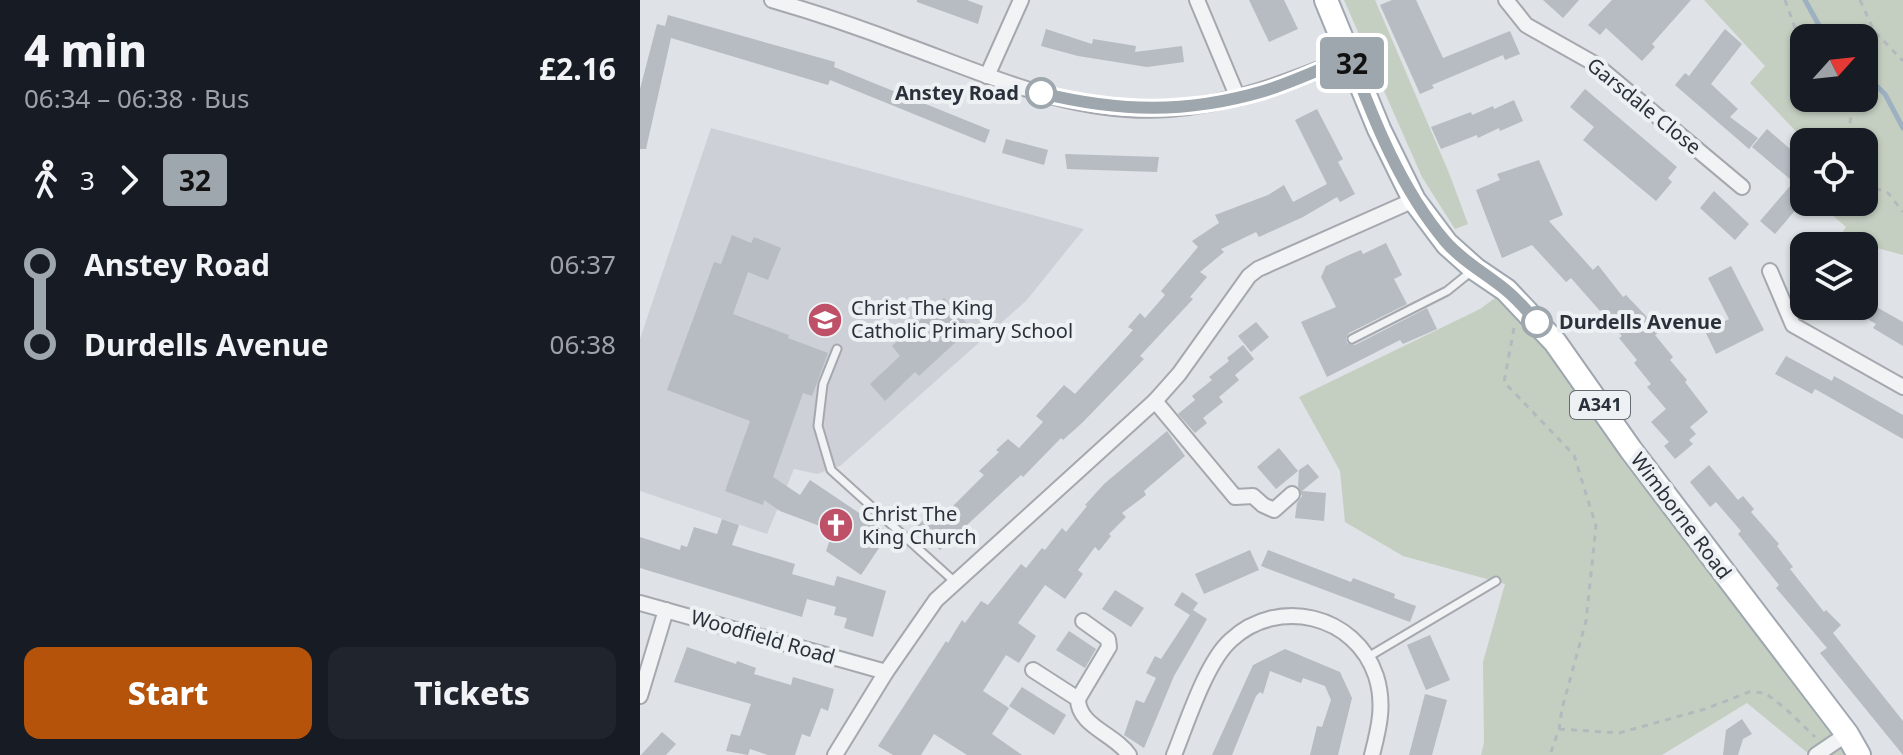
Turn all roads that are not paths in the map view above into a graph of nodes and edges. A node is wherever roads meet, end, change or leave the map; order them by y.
1 (772, 0) edge
2 (1021, 0) edge
3 (1197, 0) edge
4 (1326, 0) edge
5 (1506, 0) edge
6 (792, 3) edge
7 (1350, 57) junction
8 (987, 76) junction
9 (1238, 98) junction
10 (1742, 187) dead end
11 (1414, 200) junction
12 (1475, 269) junction
13 (1770, 271) dead end
14 (1352, 339) dead end
15 (837, 349) dead end
16 (1903, 387) edge
17 (1155, 401) junction
18 (1292, 494) dead end
19 (1496, 581) dead end
20 (955, 582) junction
21 (640, 603) edge
22 (666, 610) junction
23 (1083, 621) dead end
24 (1368, 657) junction
25 (1033, 670) dead end
26 (886, 672) junction
27 (640, 696) edge
28 (1078, 699) junction
29 (1847, 734) junction
30 (1821, 752) edge
31 (835, 755) edge
32 (1129, 755) edge
33 (1174, 755) edge
34 (1372, 755) edge
35 (1859, 755) edge

1 - 6 street
2 - 8 street
3 - 9 street
4 - 7 main road, Wimborne Road / A341
5 - 10 street, Garsdale Close
6 - 8 street
7 - 9 street
7 - 11 main road, Wimborne Road / A341
8 - 9 street
11 - 12 main road, Wimborne Road / A341
11 - 17 street
12 - 14 lane
12 - 29 main road, Wimborne Road / A341
13 - 16 street
15 - 20 lane
17 - 18 street
17 - 20 street
19 - 24 lane
20 - 26 street
21 - 22 street, Woodfield Road
22 - 26 street, Woodfield Road
22 - 27 street
23 - 28 street
24 - 33 street
24 - 34 street
25 - 28 street
26 - 31 street
28 - 32 street
29 - 30 street
29 - 35 main road, Wimborne Road / A341

